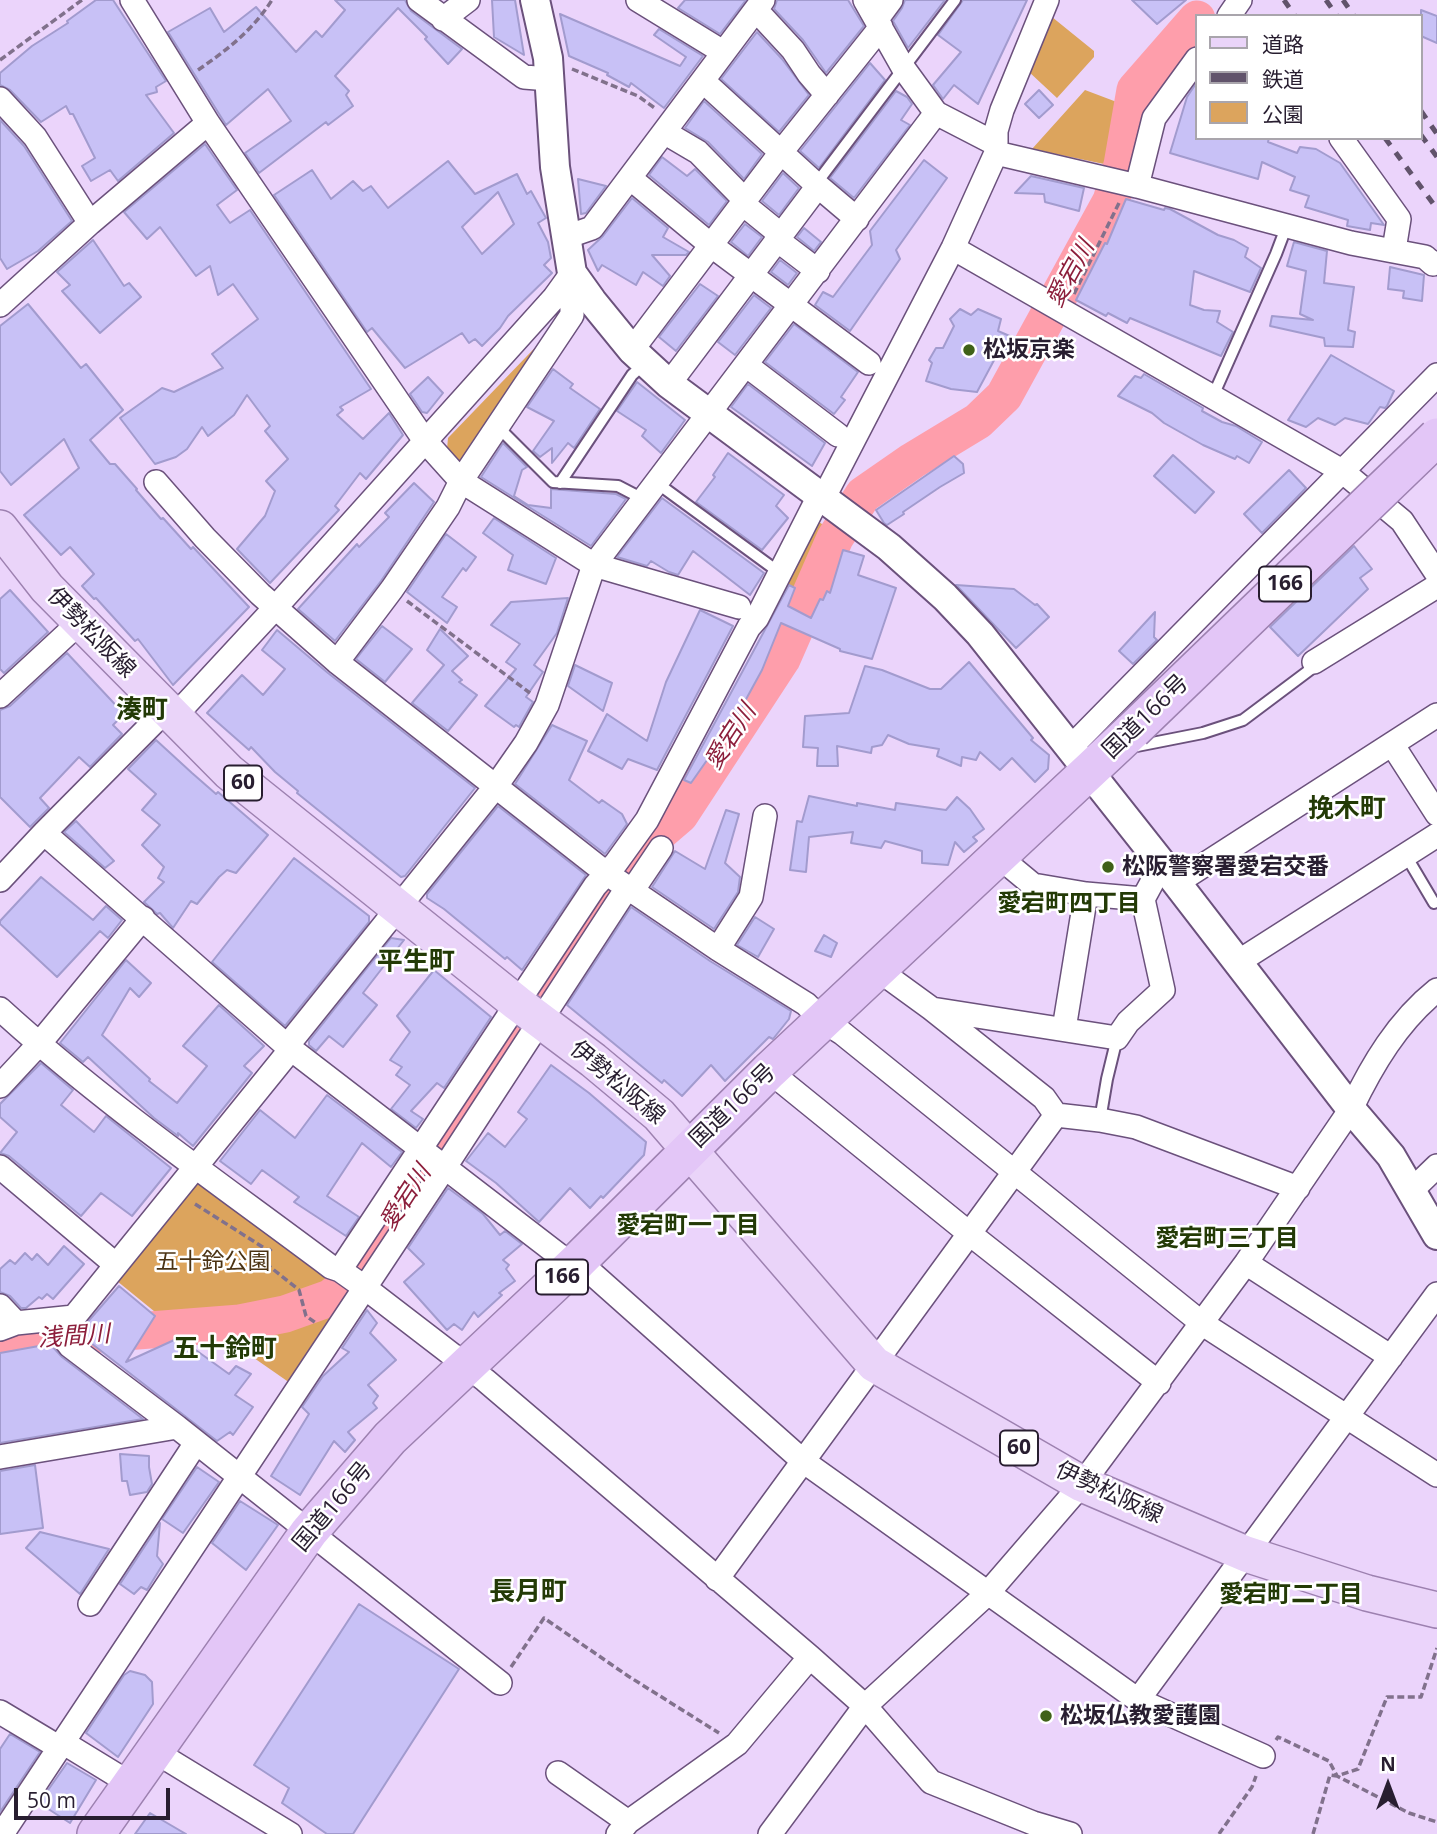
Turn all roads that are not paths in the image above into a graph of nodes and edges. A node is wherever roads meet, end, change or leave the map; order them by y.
1 (132, 0) edge
2 (419, 0) edge
3 (468, 0) edge
4 (535, 0) edge
5 (639, 0) edge
6 (891, 0) edge
7 (955, 0) edge
8 (1047, 0) edge
9 (759, 5) edge
10 (874, 15) edge
11 (443, 19) junction
12 (723, 52) junction
13 (1196, 60) edge
14 (548, 69) junction
15 (904, 69) junction
16 (703, 81) junction
17 (827, 95) junction
18 (0, 99) edge
19 (936, 113) junction
20 (208, 123) junction
21 (668, 127) junction
22 (1342, 140) edge
23 (996, 148) junction
24 (782, 152) junction
25 (630, 178) junction
26 (820, 181) junction
27 (1124, 183) junction
28 (745, 202) junction
29 (857, 219) junction
30 (90, 223) junction
31 (1287, 225) junction
32 (778, 236) junction
33 (566, 237) junction
34 (712, 246) junction
35 (953, 248) junction
36 (1394, 250) junction
37 (1436, 266) edge
38 (818, 271) junction
39 (572, 273) junction
40 (750, 274) junction
41 (0, 305) edge
42 (793, 305) junction
43 (638, 357) junction
44 (869, 363) dead end
45 (746, 365) junction
46 (1437, 375) edge
47 (669, 384) junction
48 (1213, 396) junction
49 (710, 413) junction
50 (497, 426) junction
51 (838, 435) dead end
52 (1437, 437) edge
53 (425, 441) junction
54 (1342, 471) junction
55 (461, 481) junction
56 (156, 482) dead end
57 (560, 483) junction
58 (651, 491) junction
59 (826, 501) junction
60 (0, 528) edge
61 (594, 565) junction
62 (780, 573) junction
63 (1437, 574) edge
64 (1437, 586) edge
65 (738, 607) dead end
66 (275, 608) junction
67 (80, 622) junction
68 (337, 662) junction
69 (1314, 662) joint
70 (0, 696) edge
71 (170, 714) junction
72 (1437, 715) edge
73 (1392, 744) junction
74 (1100, 750) junction
75 (496, 786) junction
76 (1437, 814) edge
77 (765, 817) dead end
78 (44, 833) junction
79 (1437, 835) edge
80 (661, 848) dead end
81 (1405, 854) junction
82 (998, 856) junction
83 (1169, 874) junction
84 (0, 880) edge
85 (620, 883) junction
86 (1086, 894) junction
87 (1143, 899) junction
88 (1436, 904) edge
89 (399, 907) junction
90 (143, 918) junction
91 (718, 949) junction
92 (1238, 962) junction
93 (877, 969) junction
94 (1437, 990) edge
95 (0, 1009) edge
96 (932, 1009) junction
97 (529, 1012) junction
98 (823, 1021) junction
99 (1064, 1029) junction
100 (1117, 1038) junction
101 (39, 1044) junction
102 (289, 1048) junction
103 (769, 1071) junction
104 (0, 1086) edge
105 (1351, 1110) junction
106 (1056, 1115) junction
107 (1100, 1119) junction
108 (422, 1149) junction
109 (690, 1149) junction
110 (196, 1166) junction
111 (445, 1166) junction
112 (1437, 1166) edge
113 (0, 1167) edge
114 (1014, 1174) junction
115 (1298, 1188) junction
116 (1412, 1190) junction
117 (970, 1234) junction
118 (1437, 1235) edge
119 (575, 1263) junction
120 (1247, 1263) junction
121 (115, 1264) junction
122 (341, 1270) junction
123 (362, 1286) junction
124 (1437, 1294) edge
125 (5, 1319) edge
126 (50, 1320) junction
127 (1203, 1324) junction
128 (1391, 1357) junction
129 (874, 1364) junction
130 (467, 1366) junction
131 (1159, 1383) junction
132 (1347, 1416) junction
133 (177, 1427) junction
134 (196, 1443) junction
135 (0, 1457) edge
136 (803, 1461) junction
137 (1437, 1475) edge
138 (240, 1478) junction
139 (1082, 1484) junction
140 (309, 1532) junction
141 (1246, 1554) junction
142 (717, 1579) junction
143 (987, 1594) junction
144 (90, 1604) dead end
145 (1437, 1610) edge
146 (810, 1657) junction
147 (500, 1683) road end
148 (1138, 1700) junction
149 (865, 1706) junction
150 (0, 1712) edge
151 (62, 1745) junction
152 (153, 1751) junction
153 (1263, 1756) road end
154 (558, 1773) dead end
155 (131, 1784) junction
156 (623, 1828) edge
157 (2, 1834) edge
158 (96, 1834) edge
159 (290, 1834) edge
160 (770, 1834) edge
161 (1070, 1834) edge

1 - 20 street
2 - 11 street
3 - 11 street
4 - 14 street
5 - 12 street
6 - 10 street
7 - 15 lane
8 - 23 street
9 - 12 street
9 - 17 street
10 - 15 street
10 - 17 street
11 - 14 street
12 - 16 street
13 - 27 street
14 - 33 street
15 - 19 street
15 - 26 lane
16 - 21 street
16 - 24 street
17 - 24 street
18 - 30 street
19 - 23 street
19 - 29 street
20 - 30 street
20 - 53 street
21 - 25 street
21 - 28 street
22 - 36 street
23 - 27 street
23 - 35 street
24 - 26 street
24 - 28 street
25 - 33 street
25 - 34 street
26 - 29 street
26 - 32 street
27 - 31 street
28 - 32 street
28 - 34 street
29 - 38 street
30 - 41 street
31 - 36 street
31 - 48 lane
32 - 38 street
32 - 40 street
33 - 39 street
34 - 40 street
34 - 43 street
35 - 48 street
35 - 59 street
36 - 37 street
38 - 42 street
39 - 43 street
39 - 50 street
39 - 53 street
40 - 42 street
40 - 47 street
42 - 44 street
42 - 45 street
43 - 47 street
43 - 57 lane
45 - 49 street
45 - 51 street
46 - 54 street
47 - 49 street
48 - 54 street
49 - 58 street
49 - 59 street
50 - 55 street
50 - 57 lane
52 - 74 highway, 国道166号 / 166, bridge
53 - 55 street
53 - 66 street
54 - 63 street
54 - 74 street
55 - 61 street
55 - 68 street
56 - 66 street
57 - 58 lane
58 - 61 street
58 - 62 lane
59 - 62 street
59 - 74 street
60 - 67 main road, 伊勢松阪線 / 60
61 - 65 street
61 - 75 street
62 - 85 street
64 - 69 street
66 - 68 street
66 - 71 street
67 - 70 street
67 - 71 main road, 伊勢松阪線 / 60
68 - 75 street
69 - 74 lane
71 - 78 street
71 - 89 main road, 伊勢松阪線 / 60
72 - 73 street
73 - 76 street
73 - 83 street
74 - 82 highway, 国道166号 / 166
74 - 83 street
75 - 85 street
75 - 89 street
77 - 91 street
78 - 84 street
78 - 90 street
79 - 81 street
80 - 85 street
81 - 88 lane
81 - 92 street
82 - 86 street
82 - 93 highway, 国道166号 / 166
83 - 87 street
83 - 92 street
85 - 91 street
85 - 97 street
86 - 87 street
86 - 99 street
87 - 100 street
89 - 97 main road, 伊勢松阪線 / 60
89 - 102 street
90 - 101 street
90 - 102 street
91 - 98 street
92 - 105 street
93 - 96 street
93 - 98 highway, 国道166号 / 166
94 - 105 street
95 - 101 street
96 - 99 street
96 - 106 street
97 - 108 street
97 - 109 main road, 伊勢松阪線 / 60
97 - 111 street
98 - 103 highway, 国道166号 / 166
98 - 114 street
99 - 100 street
100 - 107 lane
101 - 104 street
101 - 110 street
102 - 108 street
102 - 110 street
103 - 109 highway, 国道166号 / 166
103 - 117 street
105 - 115 street
105 - 116 street
106 - 107 street
106 - 114 street
107 - 115 street
108 - 111 street
108 - 122 street
109 - 119 highway, 国道166号 / 166
109 - 129 main road, 伊勢松阪線 / 60
110 - 121 street
110 - 122 street
111 - 119 street
111 - 123 street
112 - 116 street
113 - 121 street
114 - 117 street
114 - 127 street
115 - 120 street
116 - 118 street
117 - 129 street
117 - 131 street
119 - 130 highway, 国道166号 / 166
119 - 136 street
120 - 127 street
120 - 128 street
121 - 126 street
122 - 123 street
123 - 130 street
123 - 138 street
124 - 128 street
125 - 126 street
126 - 133 street
127 - 131 street
127 - 132 street
128 - 132 street
129 - 136 street
129 - 139 main road, 伊勢松阪線 / 60
130 - 140 highway, 国道166号 / 166
130 - 142 street
131 - 139 street
132 - 137 street
132 - 141 street
133 - 134 street
133 - 135 street
134 - 138 street
134 - 144 street
136 - 142 street
136 - 143 street
138 - 140 street
138 - 151 street
139 - 141 main road, 伊勢松阪線 / 60
139 - 143 street
140 - 147 street
140 - 152 highway, 国道166号 / 166
141 - 145 main road, 伊勢松阪線 / 60
141 - 148 street
142 - 146 street
143 - 148 street
143 - 149 street
146 - 149 street
146 - 156 street
148 - 153 street
149 - 160 street
149 - 161 street
150 - 151 street
151 - 155 street
151 - 157 street
152 - 155 highway, 国道166号 / 166
152 - 159 street
154 - 156 street
155 - 158 highway, 国道166号 / 166

